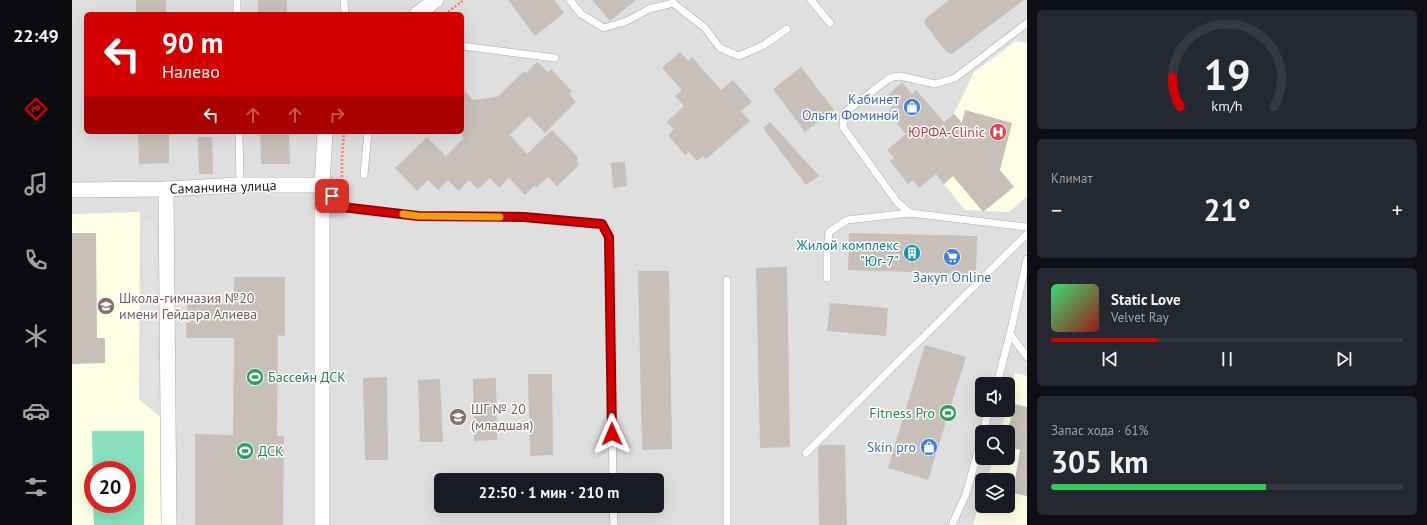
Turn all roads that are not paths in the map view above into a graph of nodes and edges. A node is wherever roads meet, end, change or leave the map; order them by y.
1 (237, 0) edge
2 (344, 0) edge
3 (436, 0) edge
4 (570, 0) edge
5 (811, 0) edge
6 (237, 12) edge
7 (345, 12) edge
8 (420, 12) edge
9 (830, 23) dead end
10 (1027, 23) edge
11 (787, 29) dead end
12 (464, 46) edge
13 (555, 58) dead end
14 (239, 134) edge
15 (325, 134) edge
16 (368, 134) edge
17 (364, 175) dead end
18 (322, 184) junction
19 (240, 185) junction
20 (166, 189) junction
21 (72, 190) edge
22 (910, 213) junction
23 (1027, 227) edge
24 (1027, 234) edge
25 (1027, 259) edge
26 (827, 278) dead end
27 (727, 280) dead end
28 (1010, 334) junction
29 (1027, 356) edge
30 (999, 377) edge
31 (806, 453) dead end
32 (975, 462) edge
33 (613, 473) edge
34 (613, 513) edge
35 (169, 525) edge
36 (322, 525) edge
37 (614, 525) edge
38 (727, 525) edge
39 (952, 525) edge

1 - 6 lane
2 - 7 lane
3 - 8 street
4 - 11 lane
5 - 9 lane
10 - 22 lane
12 - 13 lane
14 - 19 lane
15 - 18 street
16 - 17 lane
18 - 19 street, Саманчина улица
18 - 33 lane
18 - 36 street
19 - 20 street, Саманчина улица
20 - 21 street, Саманчина улица
20 - 35 street
22 - 23 lane
22 - 26 lane
24 - 31 lane
25 - 28 lane
27 - 38 lane
28 - 29 lane
28 - 30 lane
32 - 39 lane
34 - 37 lane

